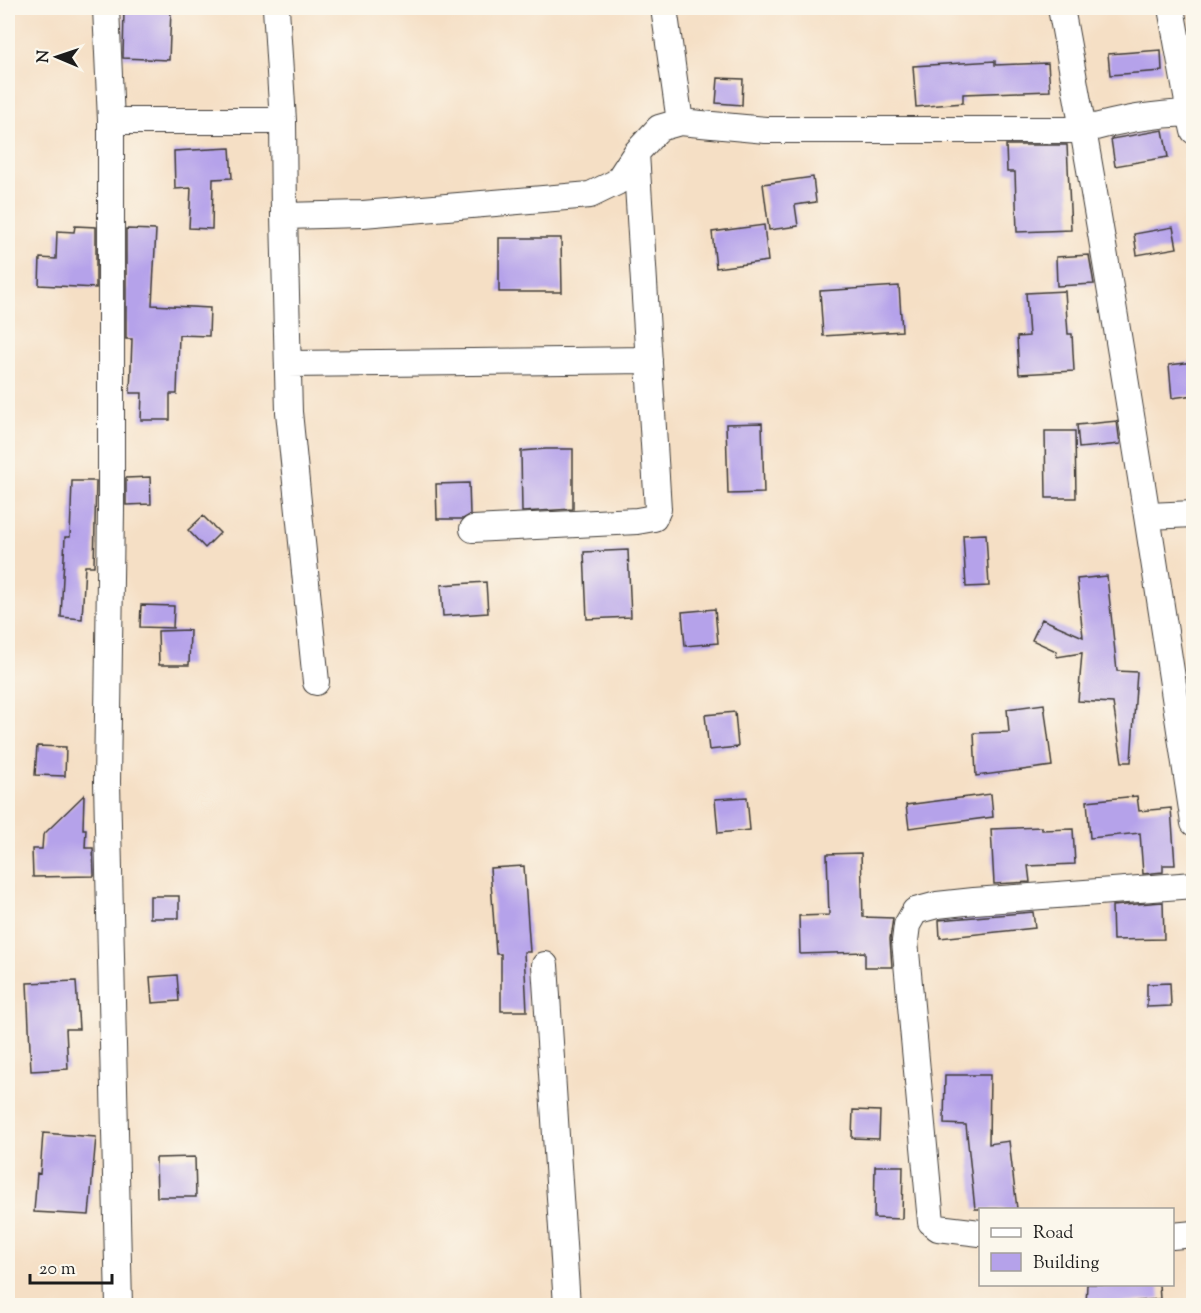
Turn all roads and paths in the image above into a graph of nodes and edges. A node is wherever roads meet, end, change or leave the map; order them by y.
1 (106, 8) edge
2 (276, 8) edge
3 (664, 8) edge
4 (1061, 8) edge
5 (1171, 8) edge
6 (1192, 119) edge
7 (111, 121) junction
8 (283, 121) junction
9 (680, 122) junction
10 (1084, 130) junction
11 (636, 153) junction
12 (284, 216) junction
13 (649, 360) junction
14 (288, 364) junction
15 (1194, 514) edge
16 (1148, 516) junction
17 (473, 530) dead end
18 (316, 682) dead end
19 (1194, 823) edge
20 (1194, 885) edge
21 (545, 965) dead end
22 (979, 1233) edge
23 (1194, 1234) edge
24 (1174, 1236) edge
25 (119, 1305) edge
26 (567, 1305) edge

1 - 7 street
2 - 8 street
3 - 9 street
4 - 10 street
5 - 6 street
6 - 10 street
7 - 8 street
7 - 25 street
8 - 12 street
9 - 10 street
9 - 11 street
10 - 16 street
11 - 12 street
11 - 13 street
12 - 14 street
13 - 14 street
13 - 17 street
14 - 18 street
15 - 16 street
16 - 19 street
20 - 22 street
21 - 26 street
23 - 24 street

